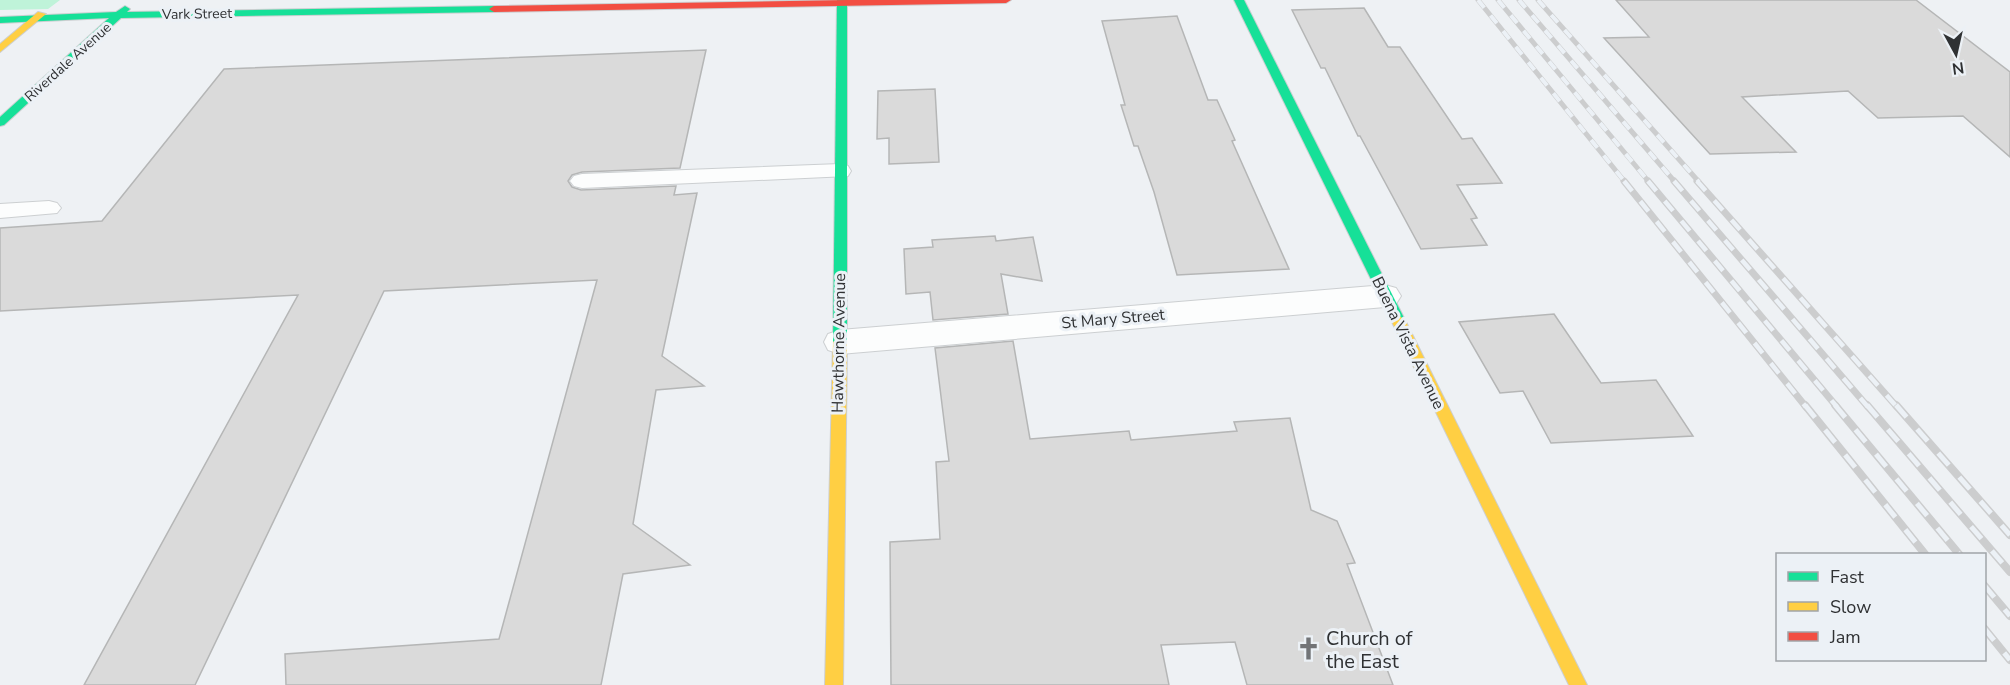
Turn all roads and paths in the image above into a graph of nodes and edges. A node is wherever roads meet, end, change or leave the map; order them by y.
1 (135, 0) edge
2 (1006, 0) edge
3 (1239, 0) edge
4 (842, 2) edge
5 (459, 5) edge
6 (51, 7) dead end
7 (119, 15) junction
8 (0, 20) edge
9 (33, 20) junction
10 (0, 49) edge
11 (0, 123) edge
12 (840, 171) junction
13 (582, 181) dead end
14 (49, 208) dead end
15 (0, 211) edge
16 (1385, 296) junction
17 (840, 342) junction
18 (834, 685) edge
19 (1578, 685) edge

1 - 7 street, Riverdale Avenue
2 - 4 street, Vark Street
3 - 16 street, Buena Vista Avenue
4 - 5 street, Vark Street
4 - 12 street, Hawthorne Avenue
5 - 7 street, Vark Street
6 - 9 street
7 - 9 street, Vark Street
7 - 11 street, Riverdale Avenue
8 - 9 street, Vark Street
9 - 10 street
12 - 13 lane
12 - 17 street, Hawthorne Avenue
14 - 15 lane
16 - 17 street, St Mary Street
16 - 19 street, Buena Vista Avenue
17 - 18 street, Hawthorne Avenue

